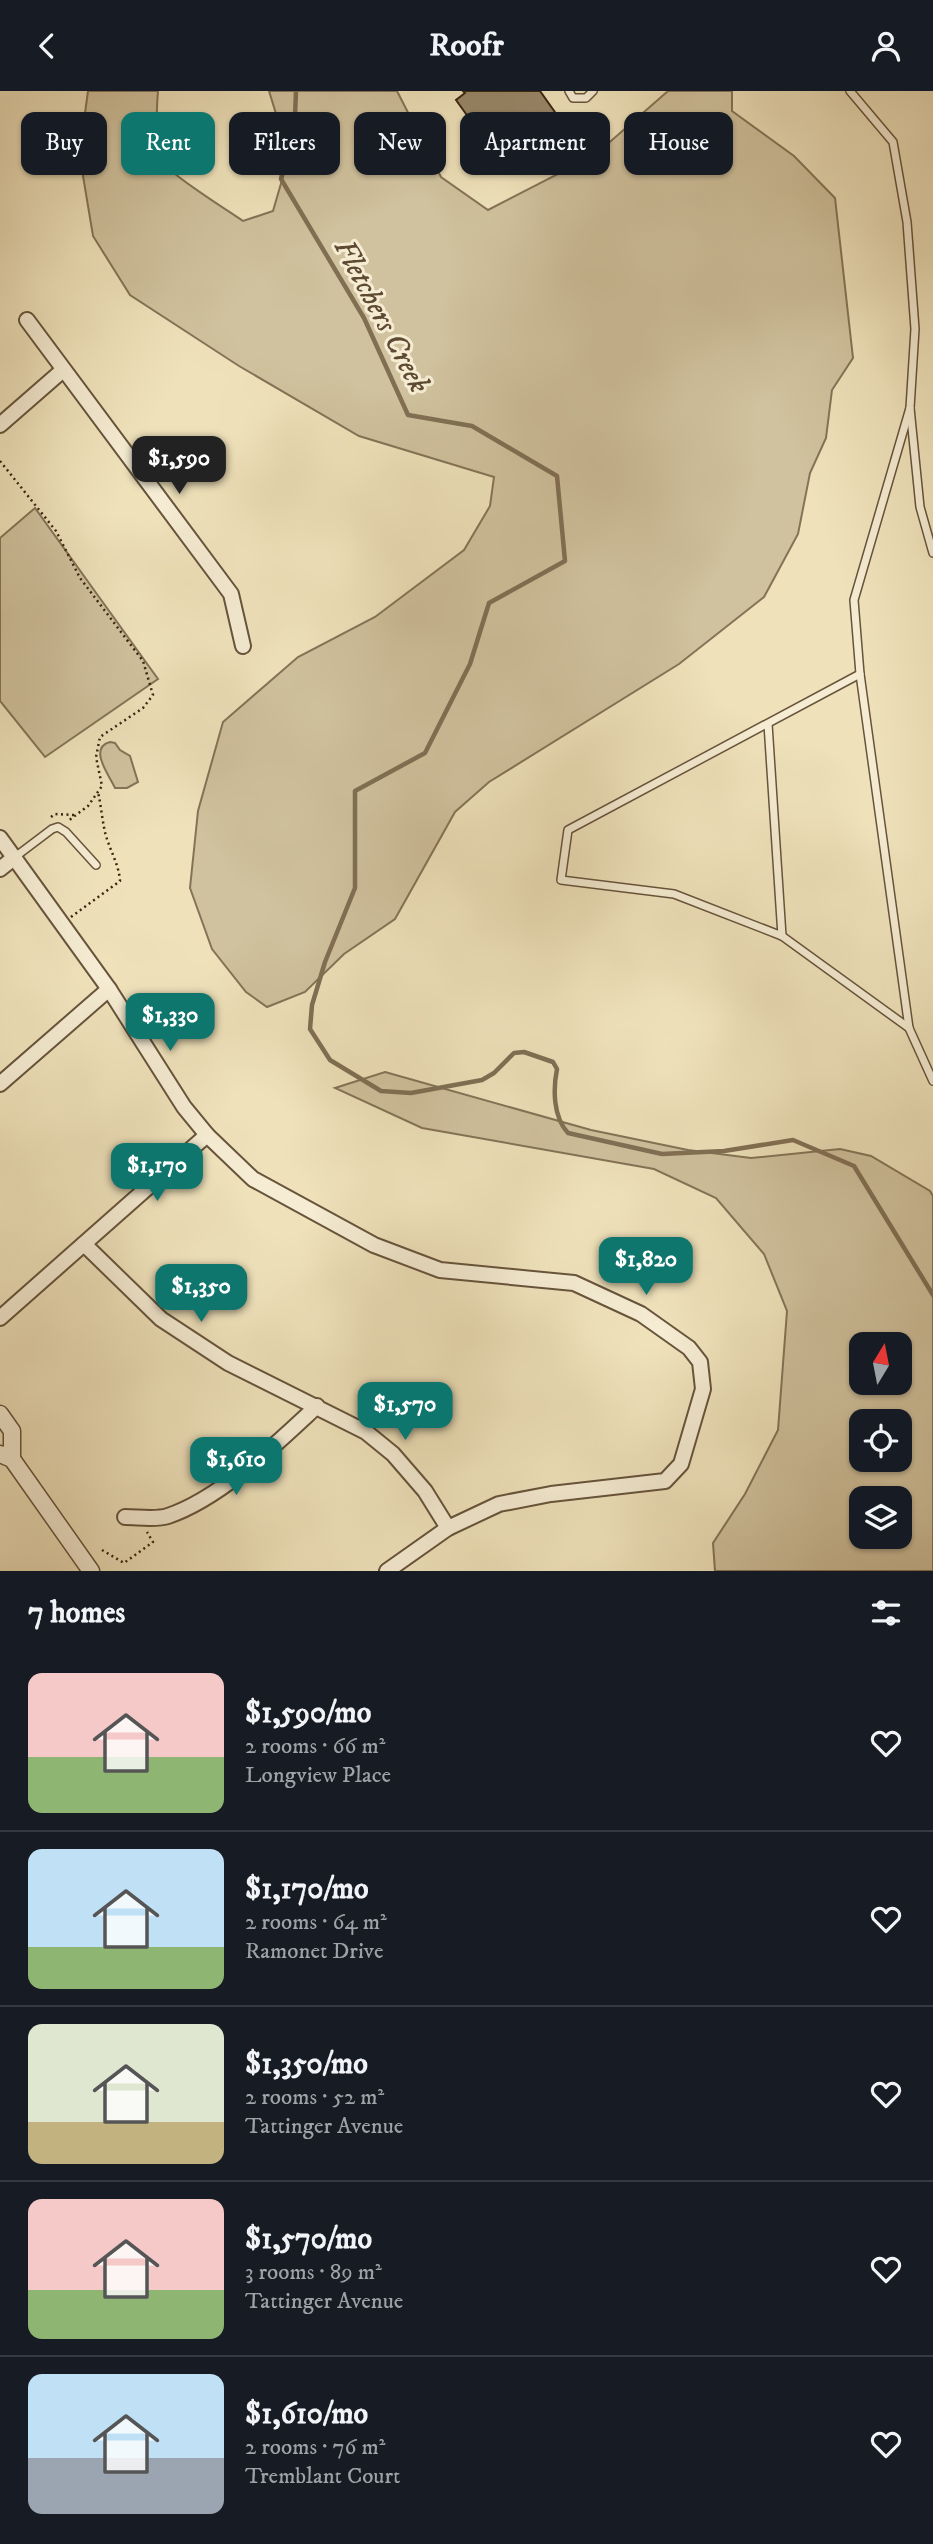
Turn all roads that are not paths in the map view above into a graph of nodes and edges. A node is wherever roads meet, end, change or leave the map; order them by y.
1 (569, 91) edge
2 (593, 91) edge
3 (850, 91) edge
4 (27, 320) dead end
5 (63, 370) junction
6 (910, 408) junction
7 (0, 425) edge
8 (933, 553) edge
9 (243, 646) dead end
10 (860, 674) junction
11 (768, 724) junction
12 (0, 838) edge
13 (15, 857) junction
14 (96, 865) dead end
15 (0, 869) edge
16 (782, 936) junction
17 (109, 989) junction
18 (909, 1027) junction
19 (933, 1081) edge
20 (0, 1084) edge
21 (206, 1135) junction
22 (84, 1244) junction
23 (0, 1318) edge
24 (317, 1406) junction
25 (0, 1414) edge
26 (6, 1457) edge
27 (131, 1517) road end
28 (448, 1528) junction
29 (90, 1571) edge
30 (387, 1571) edge

1 - 2 lane
3 - 6 lane
4 - 5 street
5 - 7 street
5 - 9 street
6 - 8 lane
6 - 10 lane
10 - 11 lane
10 - 18 lane
11 - 16 lane
11 - 16 lane
12 - 13 street
13 - 14 lane
13 - 15 street
13 - 17 street
16 - 18 lane
17 - 20 street
17 - 21 street
18 - 19 lane
21 - 22 street
21 - 28 street
22 - 23 street
22 - 24 street
24 - 27 street
24 - 28 street
25 - 26 street
26 - 29 street
28 - 30 street

